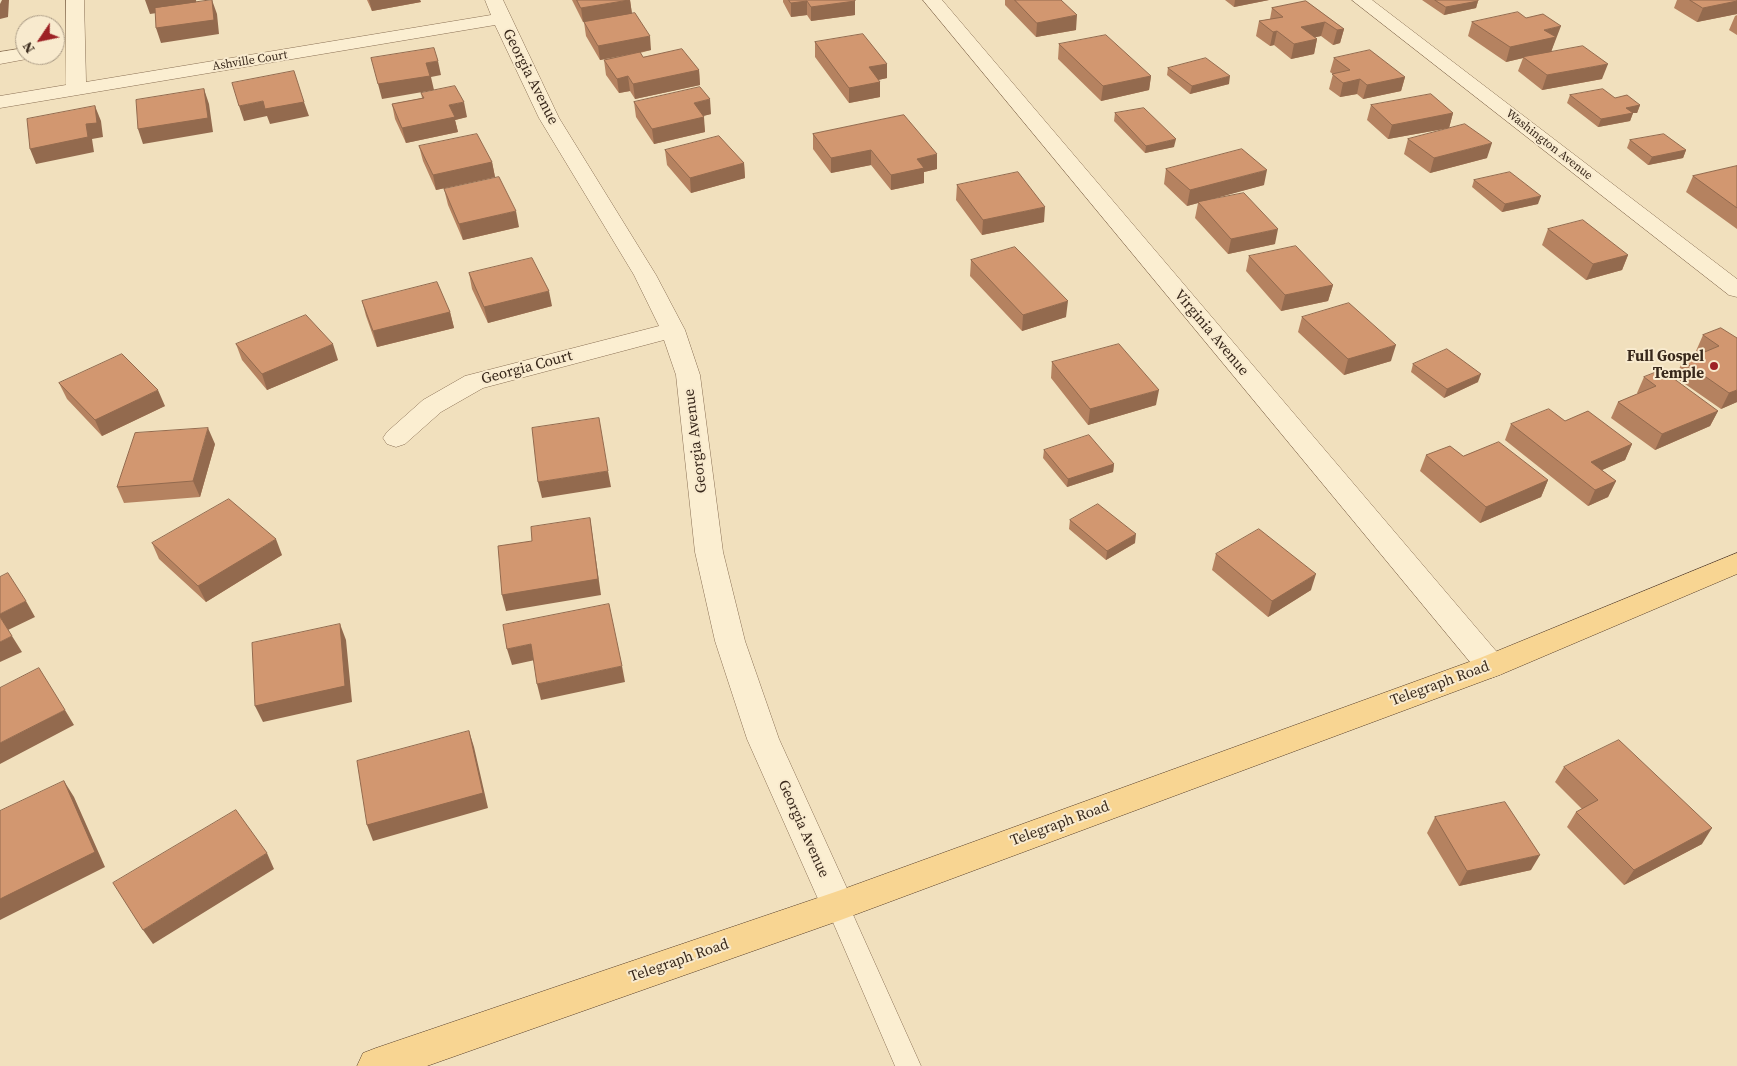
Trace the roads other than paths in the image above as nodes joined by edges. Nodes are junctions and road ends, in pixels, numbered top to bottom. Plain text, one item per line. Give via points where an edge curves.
1 (75, 0) edge
2 (932, 0) edge
3 (1361, 0) edge
4 (498, 10) edge
5 (74, 46) junction
6 (65, 47) edge
7 (15, 56) edge
8 (0, 58) edge
9 (76, 90) junction
10 (0, 102) edge
11 (1737, 290) edge
12 (673, 330) junction
13 (396, 438) dead end
14 (1737, 563) edge
15 (1491, 666) junction
16 (838, 906) junction
17 (376, 1066) edge
18 (908, 1066) edge

1 - 5 street
2 - 15 street, Virginia Avenue
3 - 11 street, Washington Avenue
4 - 9 street, Ashville Court
4 - 12 street, Georgia Avenue via 549,118 645,275
5 - 6 street
5 - 9 street
7 - 8 street
9 - 10 street, Ashville Court
12 - 13 street, Georgia Court via 474,382 432,406
12 - 16 street, Georgia Avenue via 688,375 709,552 730,641 763,739
14 - 15 main road, Telegraph Road
15 - 16 main road, Telegraph Road
16 - 17 main road, Telegraph Road
16 - 18 lane

